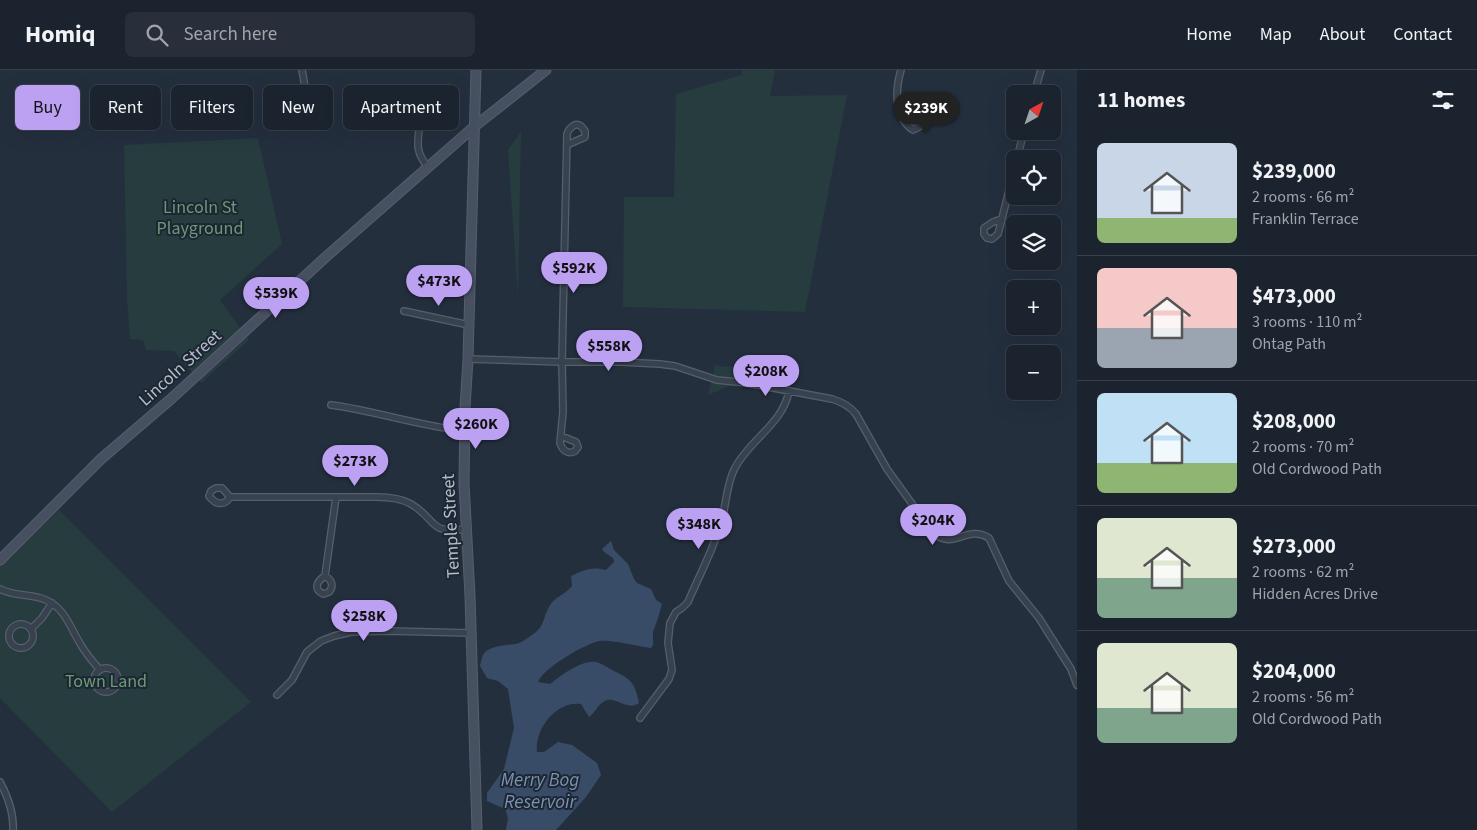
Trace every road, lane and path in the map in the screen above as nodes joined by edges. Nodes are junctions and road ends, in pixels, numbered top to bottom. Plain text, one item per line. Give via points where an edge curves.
1 (302, 70) edge
2 (476, 70) edge
3 (546, 70) edge
4 (901, 70) edge
5 (1041, 70) edge
6 (305, 85) edge
7 (1037, 85) edge
8 (902, 114) dead end
9 (475, 126) junction
10 (419, 130) edge
11 (567, 144) dead end
12 (428, 167) junction
13 (1006, 200) edge
14 (1001, 219) dead end
15 (404, 311) dead end
16 (469, 325) junction
17 (468, 359) junction
18 (562, 362) junction
19 (789, 391) junction
20 (332, 405) dead end
21 (464, 431) junction
22 (562, 436) dead end
23 (230, 497) dead end
24 (336, 497) junction
25 (466, 529) junction
26 (0, 560) edge
27 (325, 576) dead end
28 (0, 589) edge
29 (52, 603) junction
30 (31, 629) junction
31 (471, 633) junction
32 (100, 670) junction
33 (1077, 685) edge
34 (277, 695) dead end
35 (640, 718) dead end
36 (0, 782) edge
37 (13, 830) edge
38 (477, 830) edge

1 - 6 street
2 - 9 main road, Temple Street
3 - 9 main road, Lincoln Street
4 - 8 street via 896,95
5 - 7 street
9 - 12 main road, Lincoln Street
9 - 16 main road, Temple Street
10 - 12 street via 418,150
11 - 18 street
12 - 26 main road, Lincoln Street via 101,459
13 - 14 street
15 - 16 street
16 - 17 main road, Temple Street
17 - 18 street
17 - 21 main road, Temple Street
18 - 19 street via 660,364 717,380
18 - 22 street
19 - 33 street via 837,400 854,411 887,469 939,538 950,540 977,533 989,538 1009,581 1039,618 1071,669
19 - 35 street via 787,404 734,470 718,531 688,602 676,612 670,623 668,643 672,670 669,679
20 - 21 street
21 - 25 main road, Temple Street
23 - 24 street
24 - 25 street via 397,499 412,505 440,529
24 - 27 street
25 - 31 main road, Temple Street
28 - 29 street
29 - 30 street
29 - 32 street via 65,615 79,643
30 - 30 street via 20,625 14,628 10,634 13,644 20,648 27,646 33,637
31 - 34 street via 389,630 334,636 321,641 308,652 292,680
31 - 38 main road, Temple Street
32 - 32 street via 94,677 95,684 104,692 112,690 118,680 115,673 109,668
36 - 37 street via 11,810

